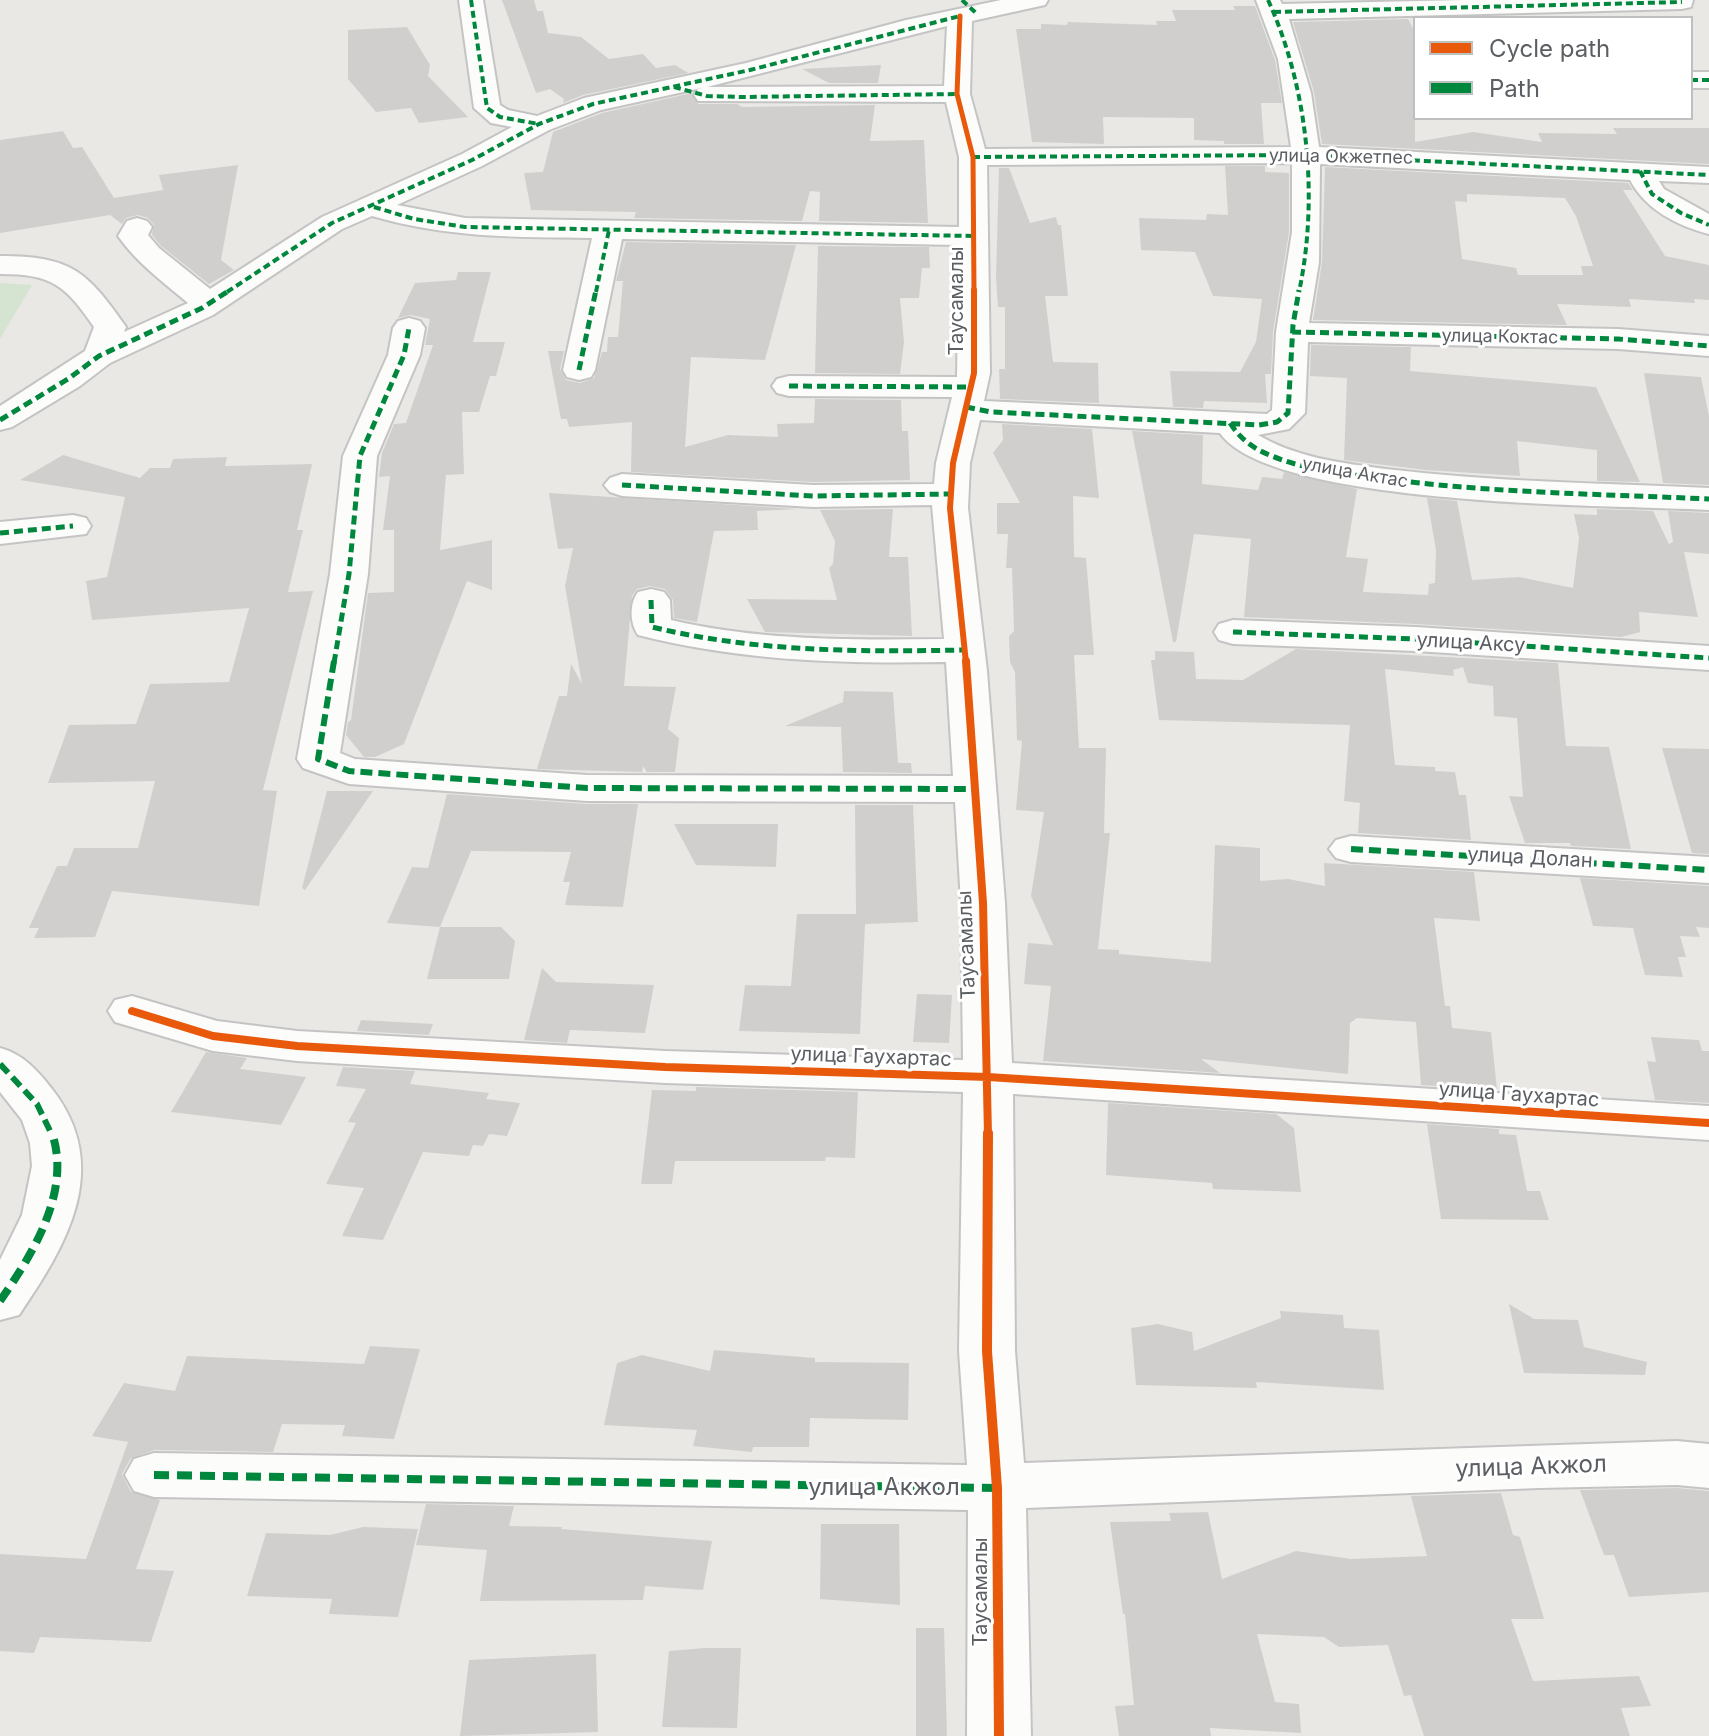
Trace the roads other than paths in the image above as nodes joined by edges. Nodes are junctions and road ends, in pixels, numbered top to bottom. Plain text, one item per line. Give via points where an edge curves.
1 (471, 0) edge
2 (1036, 0) edge
3 (1682, 2) dead end
4 (1271, 6) edge
5 (966, 10) edge
6 (674, 87) junction
7 (957, 94) junction
8 (539, 124) junction
9 (1305, 155) junction
10 (973, 157) junction
11 (1640, 171) junction
12 (1709, 175) edge
13 (374, 207) junction
14 (1709, 225) edge
15 (137, 227) dead end
16 (609, 230) junction
17 (973, 236) junction
18 (0, 265) edge
19 (209, 304) junction
20 (409, 328) dead end
21 (1292, 332) junction
22 (1709, 346) edge
23 (99, 356) junction
24 (579, 370) dead end
25 (789, 386) dead end
26 (969, 397) junction
27 (0, 420) edge
28 (1230, 423) junction
29 (622, 485) dead end
30 (951, 494) junction
31 (1709, 499) edge
32 (73, 526) dead end
33 (0, 533) edge
34 (651, 600) dead end
35 (1233, 632) dead end
36 (964, 650) junction
37 (1709, 658) edge
38 (973, 789) junction
39 (1351, 849) dead end
40 (1709, 870) edge
41 (132, 1011) dead end
42 (0, 1064) edge
43 (988, 1077) junction
44 (1709, 1123) edge
45 (0, 1301) edge
46 (1709, 1466) edge
47 (154, 1475) dead end
48 (997, 1488) junction
49 (999, 1736) edge

1 - 8 street via 487,108 500,117
2 - 5 street
3 - 4 street
4 - 9 street via 1299,105
5 - 6 street
5 - 7 street, Таусамалы
6 - 7 street via 707,96 741,97
6 - 8 street via 593,104
7 - 10 street, Таусамалы
8 - 13 street
9 - 10 street, улица Окжетпес
9 - 11 street, улица Окжетпес
9 - 21 street via 1308,213
10 - 17 street, Таусамалы
11 - 12 street, улица Окжетпес
11 - 14 street via 1652,194
13 - 16 street via 465,227
13 - 19 street via 332,223
15 - 19 street via 133,236 148,254
16 - 17 street
16 - 24 street
17 - 26 street, Таусамалы via 974,373
18 - 23 street via 36,264 76,280 110,327
19 - 23 street
20 - 38 street via 404,355 360,456 349,574 318,759 349,771 587,788
21 - 22 street, улица Коктас
21 - 28 street via 1288,413 1277,422
23 - 27 street
25 - 26 street
26 - 28 street via 991,412
26 - 30 street, Таусамалы
28 - 31 street, улица Актас via 1244,441 1281,460 1330,471 1504,491
29 - 30 street via 813,496
30 - 36 street, Таусамалы
32 - 33 street
34 - 36 street via 652,627 690,638 873,652
35 - 37 street, улица Аксу
36 - 38 street, Таусамалы
38 - 43 street, Таусамалы via 983,903
39 - 40 street, улица Долан
41 - 43 street, улица Гаухартас via 213,1036 297,1046 665,1067
42 - 45 street via 47,1121 58,1156 51,1207 20,1274
43 - 44 street, улица Гаухартас
43 - 48 street, Таусамалы via 987,1351
46 - 48 street, улица Акжол via 1539,1466
47 - 48 street, улица Акжол
48 - 49 street, Таусамалы

